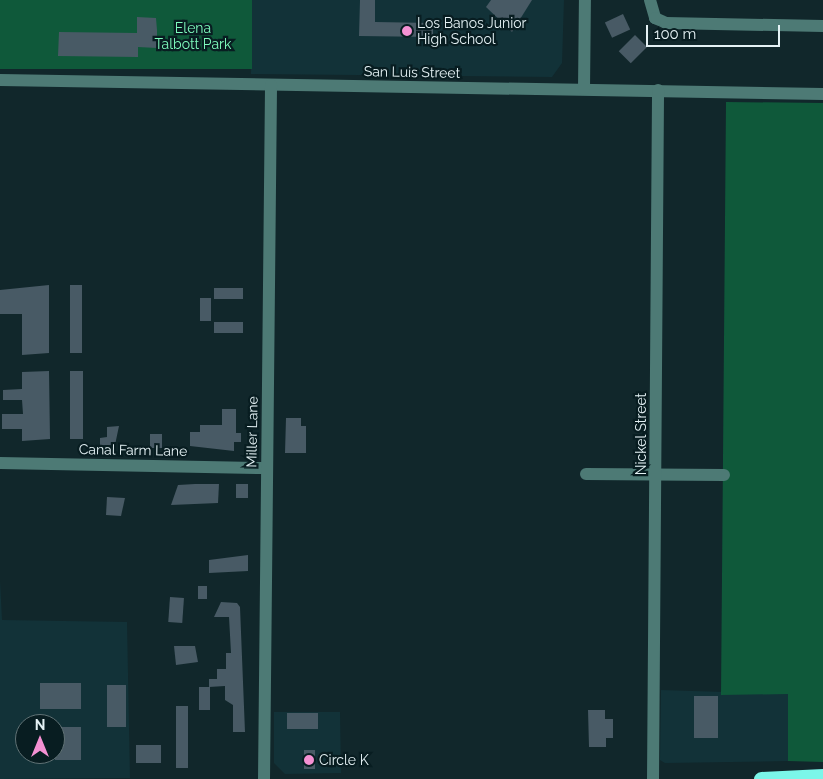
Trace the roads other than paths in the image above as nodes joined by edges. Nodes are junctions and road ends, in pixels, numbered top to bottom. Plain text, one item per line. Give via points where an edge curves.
1 (585, 0) edge
2 (650, 0) edge
3 (823, 26) edge
4 (0, 80) edge
5 (271, 84) junction
6 (584, 89) junction
7 (658, 90) junction
8 (823, 94) edge
9 (0, 463) edge
10 (266, 468) junction
11 (586, 474) dead end
12 (655, 474) junction
13 (724, 475) dead end
14 (823, 776) edge
15 (264, 779) edge
16 (653, 779) edge
17 (761, 779) edge

1 - 6 street
2 - 3 street via 655,18 666,23
4 - 5 street, San Luis Street
5 - 6 street, San Luis Street
5 - 10 street, Miller Lane
6 - 7 street, San Luis Street
7 - 8 street, San Luis Street
7 - 12 street, Nickel Street
9 - 10 street, Canal Farm Lane
10 - 15 street, Miller Lane
11 - 12 street
12 - 13 street
12 - 16 street, Nickel Street
14 - 17 highway

